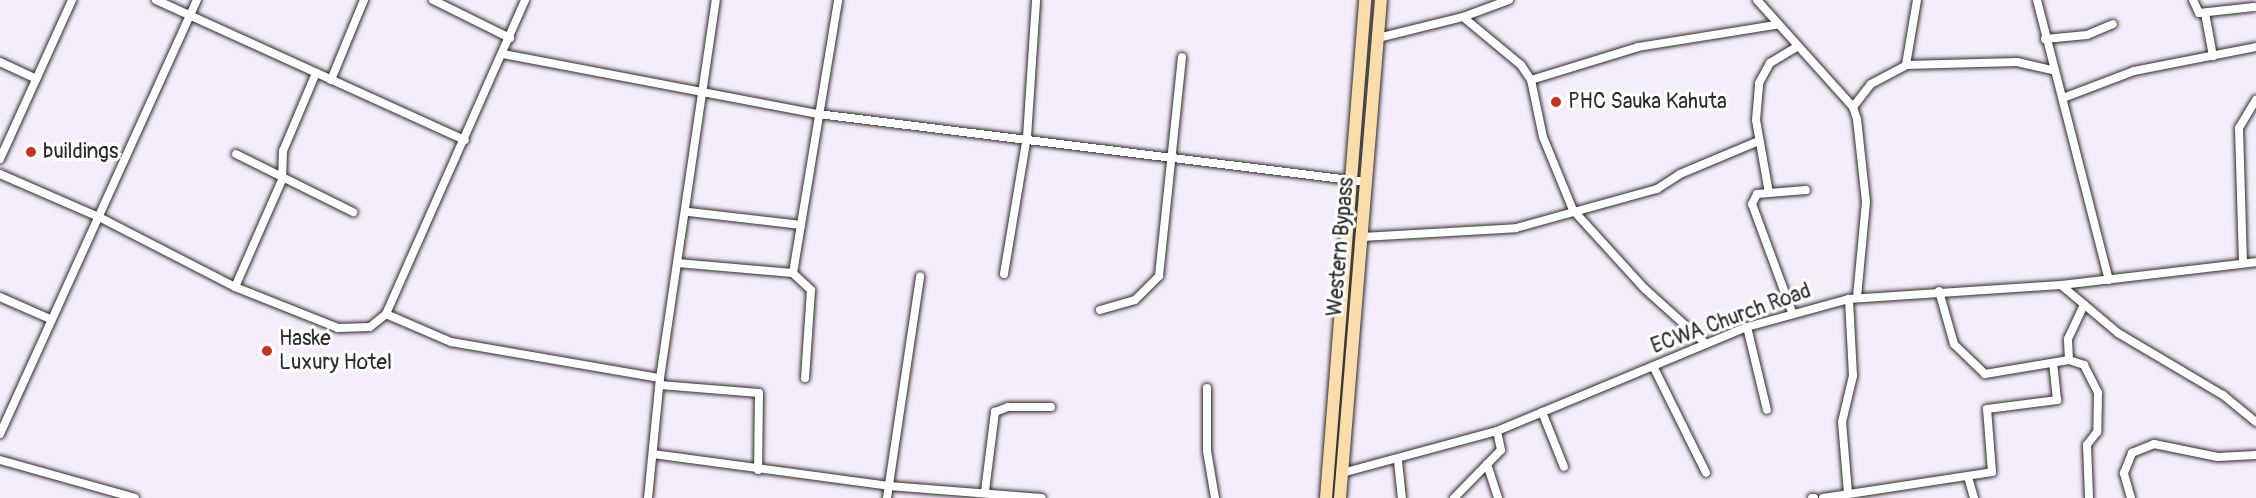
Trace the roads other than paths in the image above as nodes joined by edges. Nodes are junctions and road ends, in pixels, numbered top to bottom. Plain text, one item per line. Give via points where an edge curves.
1 (72, 0) edge
2 (156, 0) edge
3 (198, 0) edge
4 (364, 0) edge
5 (433, 0) edge
6 (525, 0) edge
7 (716, 0) edge
8 (838, 0) edge
9 (1036, 0) edge
10 (1365, 0) edge
11 (1381, 0) edge
12 (1509, 0) edge
13 (1757, 0) edge
14 (1917, 0) edge
15 (2037, 0) edge
16 (2193, 0) edge
17 (2254, 7) dead end
18 (2205, 13) junction
19 (191, 15) junction
20 (1463, 17) junction
21 (2113, 24) dead end
22 (1775, 25) junction
23 (510, 38) junction
24 (1378, 38) junction
25 (2045, 39) junction
26 (1797, 47) junction
27 (2256, 47) edge
28 (502, 54) junction
29 (2213, 56) junction
30 (1182, 57) dead end
31 (0, 62) edge
32 (1906, 65) junction
33 (2051, 70) junction
34 (316, 73) junction
35 (36, 79) junction
36 (330, 80) junction
37 (1532, 80) junction
38 (705, 89) junction
39 (2063, 98) junction
40 (2256, 100) edge
41 (1853, 106) junction
42 (818, 114) junction
43 (1027, 137) junction
44 (465, 140) junction
45 (1759, 141) junction
46 (236, 154) dead end
47 (1175, 158) junction
48 (0, 159) edge
49 (0, 174) edge
50 (282, 180) junction
51 (1351, 181) junction
52 (1366, 182) junction
53 (1806, 190) dead end
54 (1768, 193) junction
55 (1573, 210) junction
56 (353, 212) dead end
57 (688, 212) junction
58 (99, 217) junction
59 (801, 225) junction
60 (1362, 237) junction
61 (2256, 262) edge
62 (677, 263) junction
63 (2243, 263) junction
64 (793, 273) junction
65 (1004, 274) dead end
66 (920, 276) dead end
67 (2109, 280) junction
68 (2061, 285) junction
69 (235, 287) junction
70 (1939, 291) junction
71 (0, 297) edge
72 (1853, 298) junction
73 (2084, 304) junction
74 (1100, 310) dead end
75 (1792, 312) junction
76 (386, 314) junction
77 (50, 320) junction
78 (1747, 327) junction
79 (1706, 344) junction
80 (2069, 360) junction
81 (2053, 364) junction
82 (1653, 366) junction
83 (806, 378) dead end
84 (660, 381) junction
85 (1207, 388) dead end
86 (1052, 407) dead end
87 (1767, 410) dead end
88 (1542, 412) junction
89 (3, 419) edge
90 (2256, 422) edge
91 (1497, 431) junction
92 (0, 434) edge
93 (653, 454) junction
94 (2256, 454) edge
95 (0, 460) edge
96 (1398, 461) junction
97 (1487, 464) junction
98 (1564, 467) dead end
99 (758, 470) junction
100 (1342, 473) junction
101 (1706, 473) dead end
102 (1968, 477) junction
103 (889, 486) junction
104 (985, 491) junction
105 (1848, 493) junction
106 (119, 496) edge
107 (135, 498) edge
108 (648, 498) edge
109 (887, 498) edge
110 (1042, 498) edge
111 (1215, 498) edge
112 (1326, 498) edge
113 (1340, 498) edge
114 (1402, 498) edge
115 (1454, 498) edge
116 (1498, 498) edge
117 (1824, 498) edge
118 (1974, 498) edge
119 (2089, 498) edge
120 (2131, 498) edge

1 - 35 street
2 - 19 street
3 - 19 street
4 - 36 street
5 - 23 street
6 - 23 street
7 - 38 street
8 - 42 street
9 - 43 street
10 - 51 main road, Western Bypass
11 - 24 main road, Western Bypass
12 - 20 street
13 - 22 street
14 - 32 street
15 - 25 street
16 - 18 street via 2196,13
17 - 18 street
18 - 29 street
19 - 34 street
19 - 58 street
20 - 24 street
20 - 37 street
21 - 25 street via 2088,34
22 - 26 street
22 - 37 street via 1638,47
23 - 28 street
24 - 52 main road, Western Bypass
25 - 33 street
26 - 41 street
26 - 45 street via 1763,72 1756,110
27 - 29 street
28 - 38 street
28 - 44 street
29 - 39 street via 2134,71
30 - 47 street
31 - 35 street
32 - 33 street via 2017,62
32 - 41 street via 1870,84
33 - 39 street
34 - 36 street
34 - 50 street via 283,151
35 - 48 street
36 - 44 street
37 - 55 street via 1543,137
38 - 42 street
38 - 57 street
39 - 67 street
40 - 63 street via 2239,128
41 - 72 street via 1866,202
42 - 43 street
42 - 59 street
43 - 47 street
43 - 65 street
44 - 76 street
45 - 54 street
45 - 55 street via 1680,174 1657,189
46 - 50 street
47 - 51 street
47 - 74 street via 1159,276 1135,300
49 - 58 street
50 - 56 street
50 - 69 street
51 - 52 street
51 - 112 main road, Western Bypass
52 - 60 main road, Western Bypass
53 - 54 street
54 - 75 street via 1757,195 1752,204
55 - 60 street via 1516,228
55 - 79 street via 1645,289
57 - 59 street
57 - 62 street
58 - 69 street
58 - 77 street
59 - 64 street
60 - 100 main road, Western Bypass
61 - 63 street, ECWA Church Road
62 - 64 street
62 - 84 street
63 - 67 street, ECWA Church Road
64 - 83 street via 811,290
66 - 103 street
67 - 68 street, ECWA Church Road
68 - 70 street, ECWA Church Road
68 - 73 street
69 - 76 street via 349,331 370,327
70 - 72 street, ECWA Church Road
70 - 81 street via 1954,344 1985,374
71 - 77 street
72 - 75 street, ECWA Church Road
72 - 105 street via 1853,376 1842,422
73 - 80 street via 2068,339
73 - 90 street via 2118,333 2223,395
75 - 78 street, ECWA Church Road
76 - 84 street via 451,342
77 - 89 street
78 - 79 street, ECWA Church Road
78 - 87 street
79 - 82 street, ECWA Church Road
80 - 81 street
80 - 119 street via 2084,365 2098,393 2097,432 2087,445
81 - 102 street via 2057,400 1988,407 1994,470
82 - 88 street, ECWA Church Road
82 - 101 street
84 - 93 street
84 - 99 street via 759,393
85 - 111 street via 1207,451
86 - 104 street via 1008,407 995,412
88 - 91 street, ECWA Church Road
88 - 98 street
89 - 92 street
91 - 96 street, ECWA Church Road
91 - 97 street via 1502,447
93 - 99 street
93 - 108 street
94 - 120 street via 2218,457 2154,444 2132,453 2124,473
95 - 106 street
96 - 100 street, ECWA Church Road
96 - 114 street
97 - 115 street
97 - 116 street
99 - 103 street
100 - 113 main road, Western Bypass
102 - 105 street
102 - 118 street
103 - 104 street
103 - 109 street
104 - 110 street
105 - 117 street
106 - 107 street

